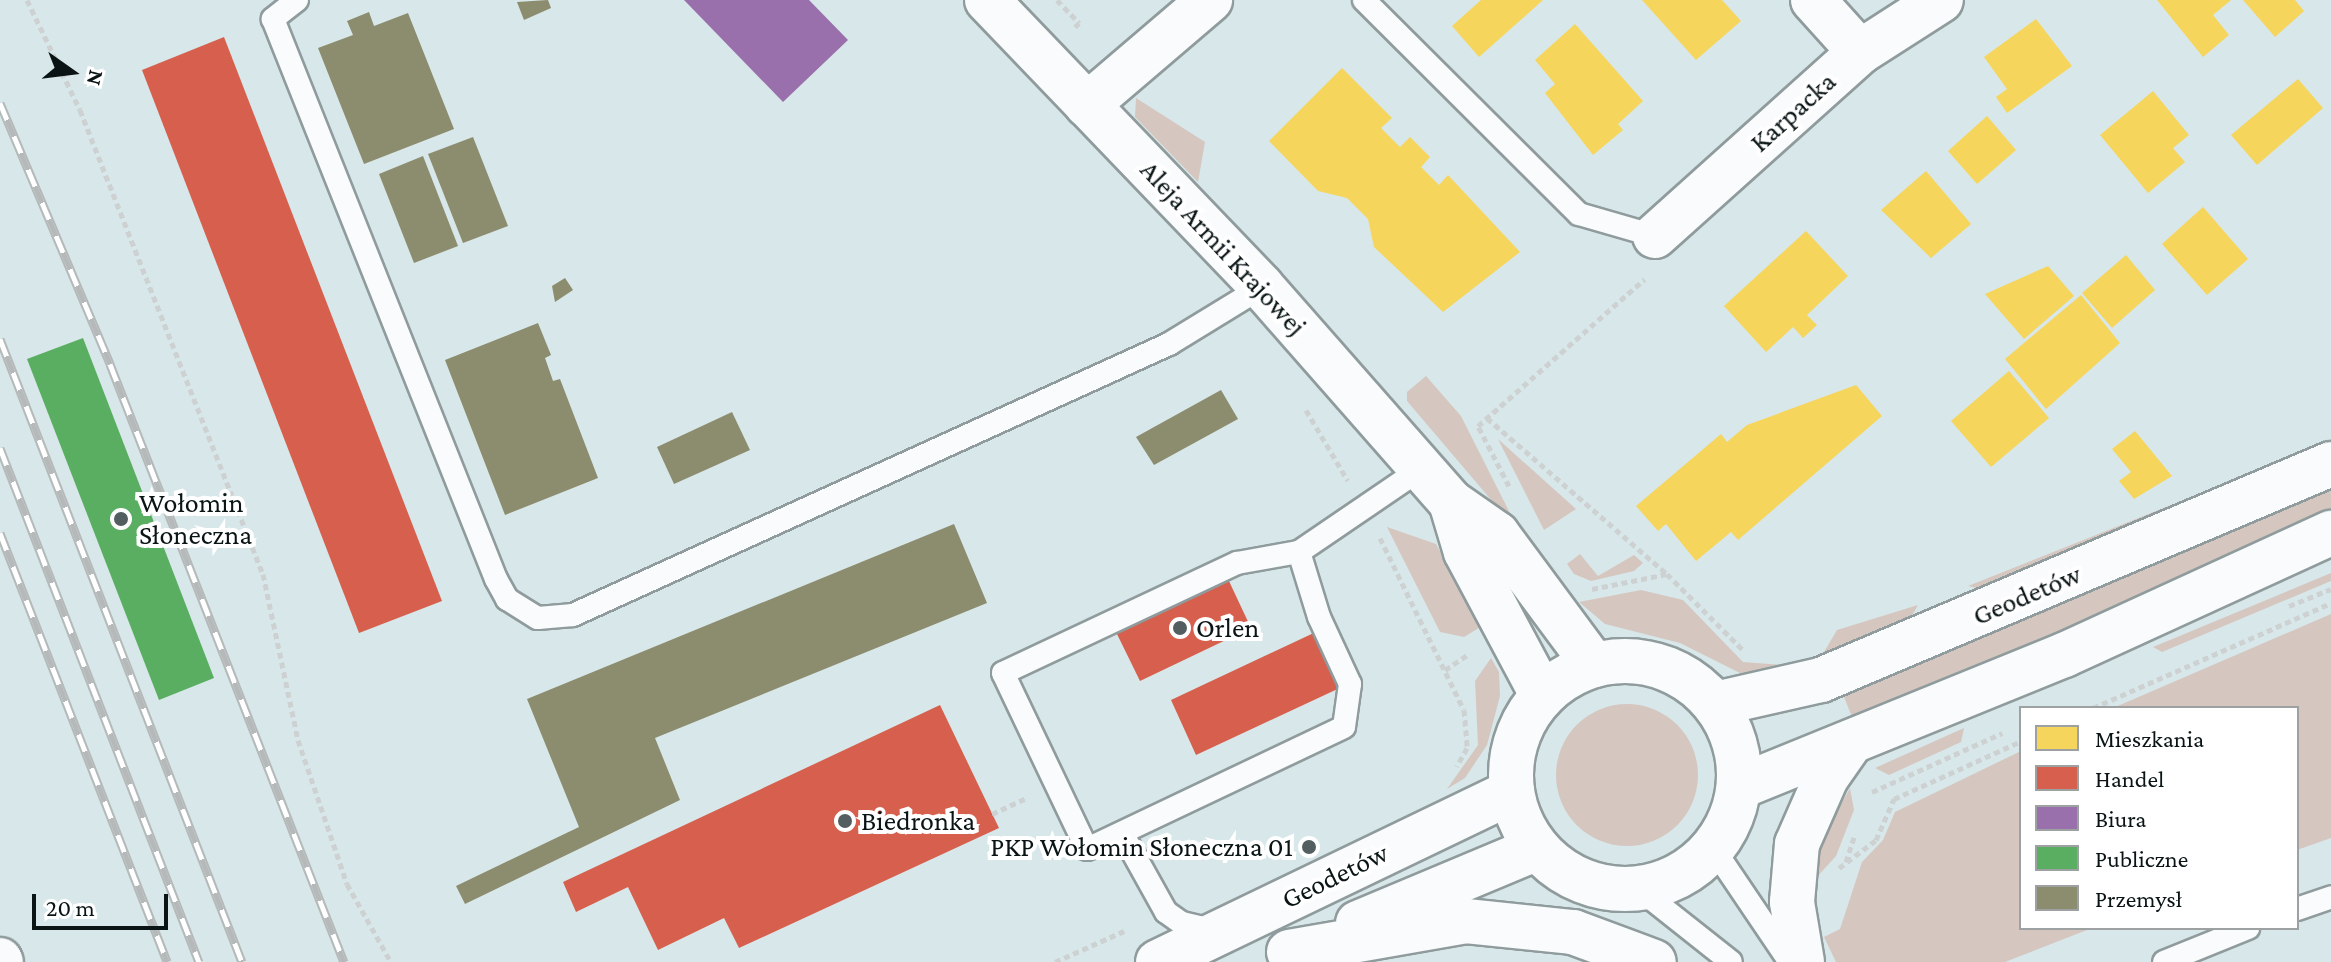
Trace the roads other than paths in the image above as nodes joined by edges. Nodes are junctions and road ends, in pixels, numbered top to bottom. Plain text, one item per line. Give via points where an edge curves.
1 (297, 0) edge
2 (987, 0) edge
3 (1210, 0) edge
4 (1364, 0) edge
5 (1813, 0) edge
6 (1941, 0) edge
7 (1860, 52) junction
8 (1087, 105) junction
9 (1655, 236) joint
10 (1262, 287) junction
11 (2331, 464) edge
12 (1422, 468) junction
13 (1451, 502) junction
14 (2331, 533) edge
15 (1299, 552) junction
16 (1594, 665) junction
17 (1543, 696) junction
18 (1715, 704) junction
19 (1849, 745) junction
20 (1739, 787) junction
21 (1512, 792) junction
22 (1122, 833) junction
23 (1537, 848) junction
24 (1713, 848) junction
25 (1639, 889) junction
26 (2331, 897) edge
27 (2299, 908) edge
28 (2243, 930) edge
29 (1221, 932) junction
30 (1275, 957) edge
31 (1158, 962) edge
32 (1654, 962) edge
33 (1731, 962) edge
34 (1790, 962) edge
35 (1802, 962) edge
36 (2164, 962) edge

1 - 10 lane via 273,19 496,579 507,599 538,618 573,615 1169,344
2 - 8 main road, Aleja Armii Krajowej
3 - 8 main road
4 - 9 lane via 1579,214
5 - 7 main road
6 - 7 main road, Karpacka
7 - 9 main road, Karpacka
8 - 10 main road, Aleja Armii Krajowej
10 - 12 main road, Aleja Armii Krajowej
11 - 18 main road, Geodetów via 1821,680
12 - 13 main road, Aleja Armii Krajowej
12 - 15 lane
13 - 16 main road, Aleja Armii Krajowej via 1497,534
13 - 17 main road, Aleja Armii Krajowej via 1466,552
14 - 19 main road via 2064,655
15 - 22 lane via 1319,617 1350,684 1344,727
15 - 22 lane via 1237,563 1003,673 1087,849
16 - 17 main road
16 - 18 main road via 1632,661 1670,670
17 - 21 main road via 1520,730
18 - 20 main road via 1735,743
19 - 20 main road
19 - 35 main road via 1826,778 1801,834 1792,902
20 - 24 main road via 1726,830
21 - 23 main road
21 - 29 main road, Geodetów
22 - 29 lane via 1166,912 1182,923
23 - 25 main road via 1583,882
23 - 30 main road, Geodetów
24 - 25 main road via 1680,876
24 - 34 lane
25 - 33 lane
26 - 27 lane
28 - 36 lane
29 - 31 main road, Geodetów
30 - 32 main road via 1466,921 1573,932

